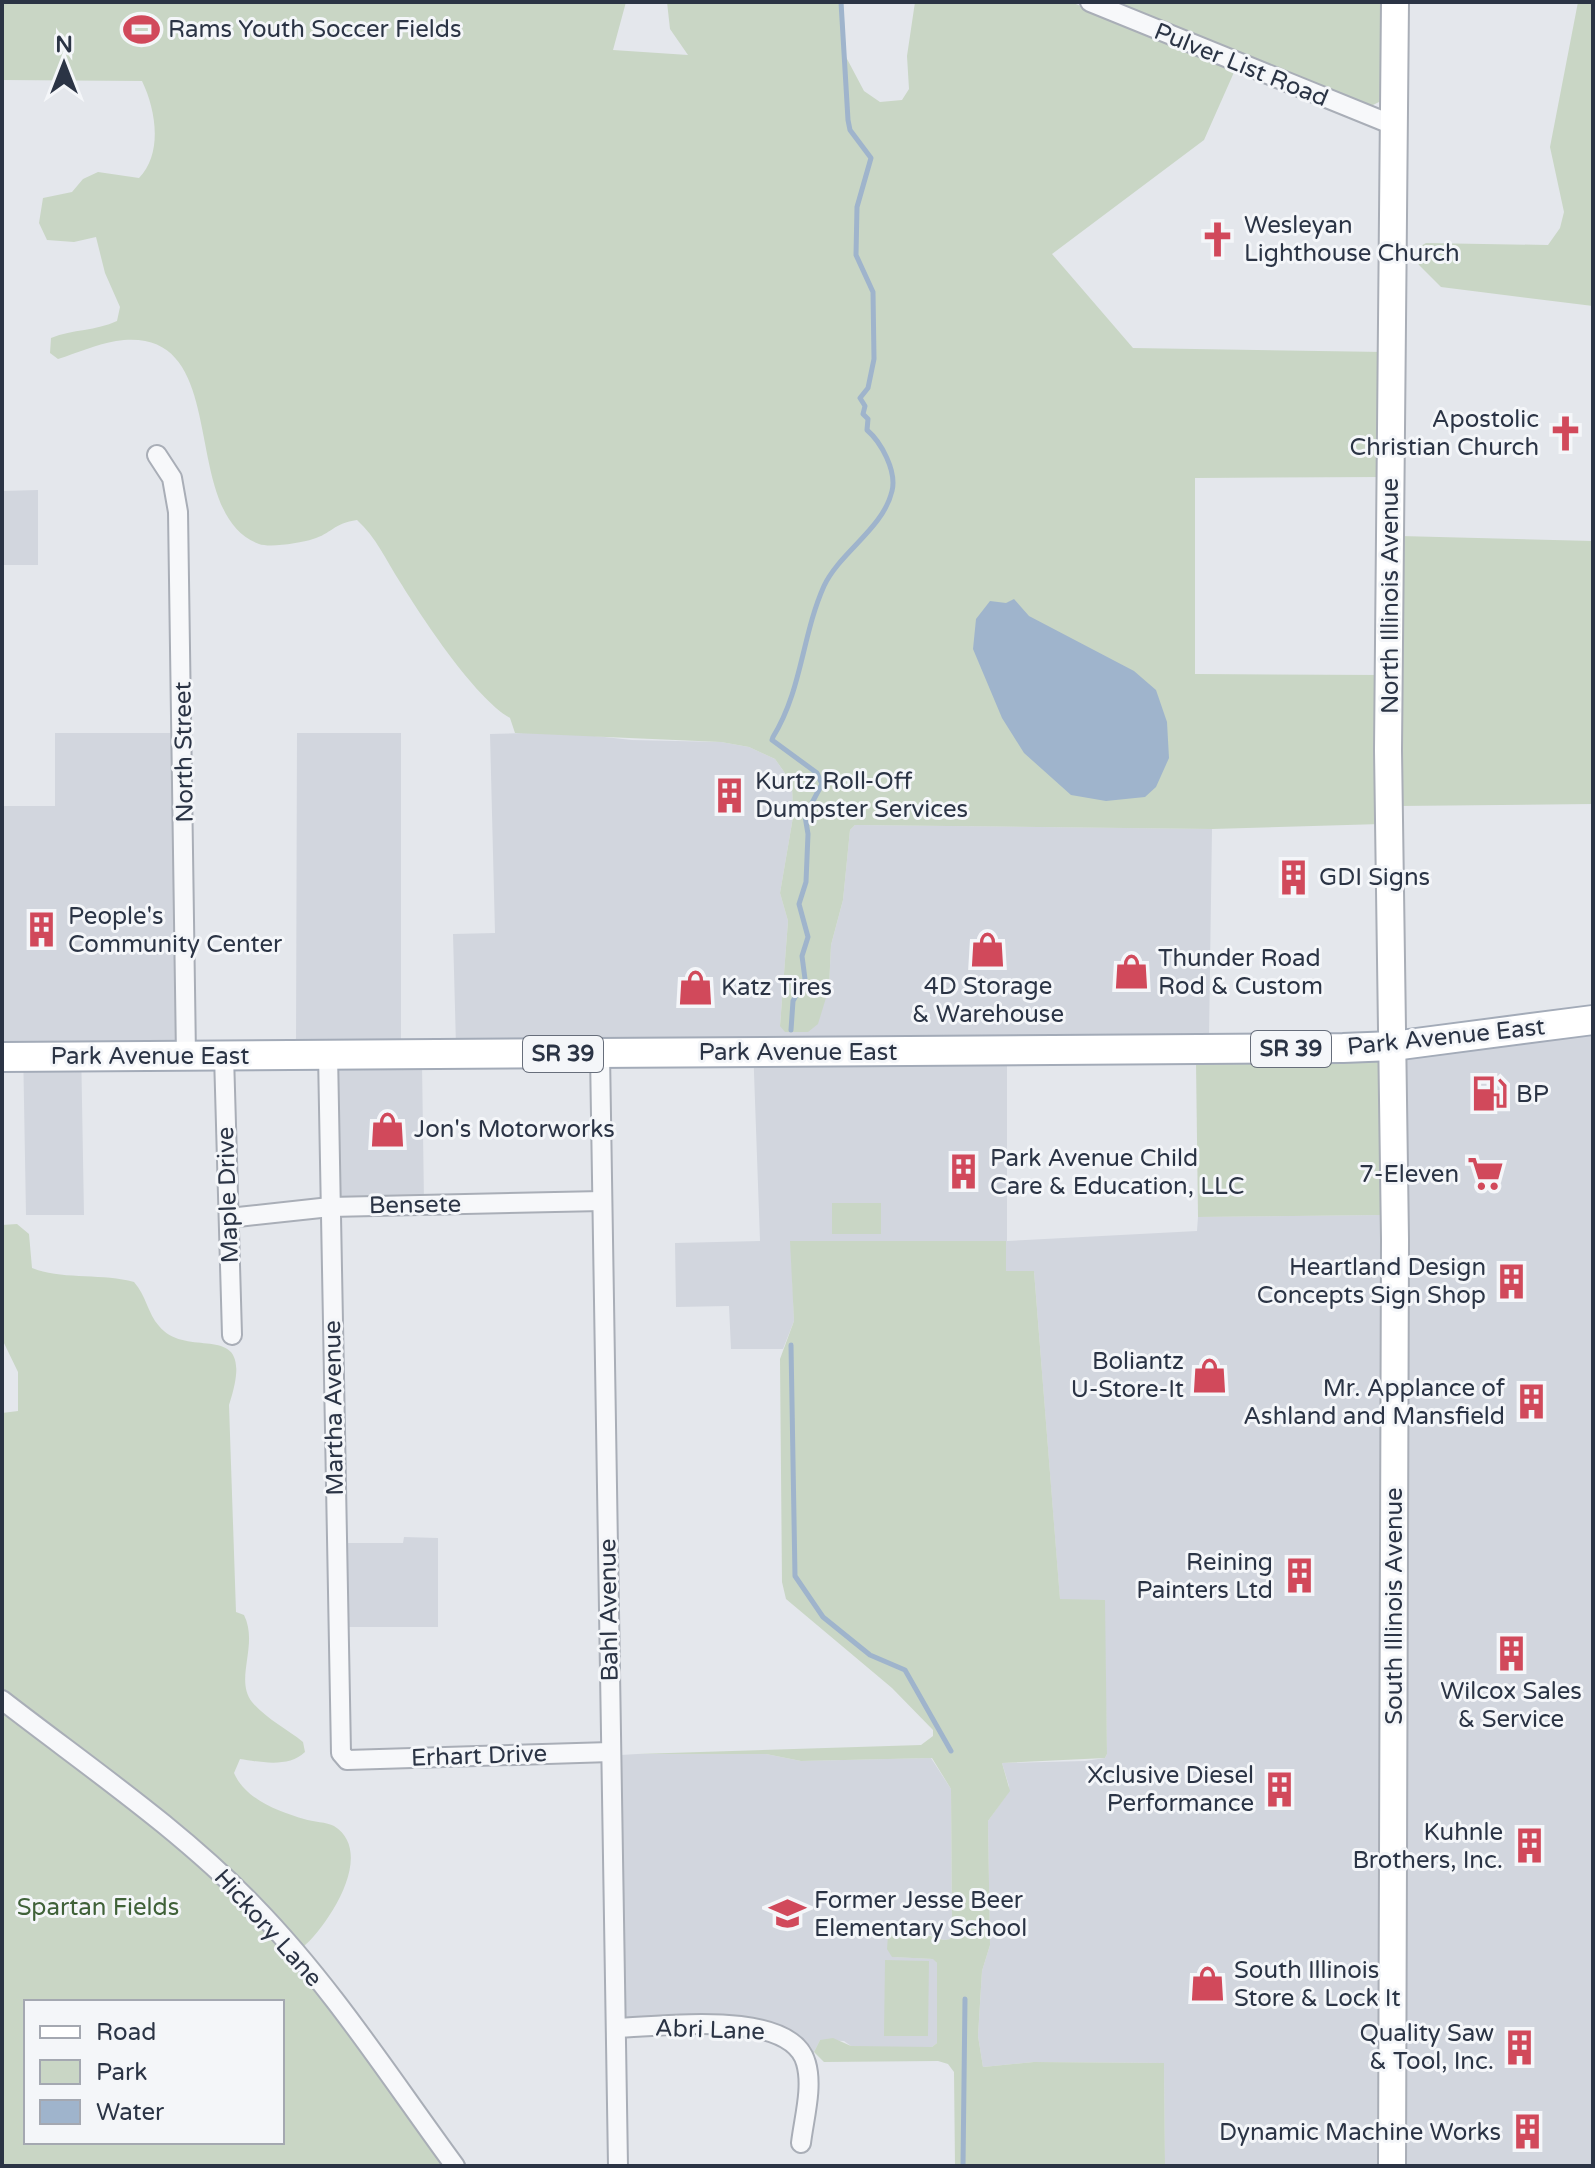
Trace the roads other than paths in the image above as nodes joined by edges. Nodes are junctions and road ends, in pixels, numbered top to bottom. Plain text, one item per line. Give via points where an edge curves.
1 (1090, 2) edge
2 (1395, 2) edge
3 (1393, 125) junction
4 (157, 455) dead end
5 (1593, 1020) edge
6 (1393, 1046) junction
7 (328, 1054) junction
8 (600, 1054) junction
9 (224, 1055) junction
10 (186, 1056) junction
11 (2, 1057) edge
12 (602, 1201) junction
13 (330, 1207) junction
14 (229, 1218) junction
15 (232, 1335) dead end
16 (2, 1700) edge
17 (611, 1752) junction
18 (347, 1760) joint
19 (616, 2028) junction
20 (801, 2143) dead end
21 (455, 2166) edge
22 (618, 2166) edge
23 (1392, 2166) edge

1 - 3 street, Pulver List Road
2 - 3 main road, North Illinois Avenue
3 - 6 main road, North Illinois Avenue via 1388,750
4 - 10 street, North Street via 172,478 178,512
5 - 6 main road, Park Avenue East / SR 39
6 - 8 main road, Park Avenue East / SR 39
6 - 23 main road, South Illinois Avenue
7 - 8 main road, Park Avenue East / SR 39
7 - 9 main road, Park Avenue East / SR 39
7 - 13 street, Martha Avenue
8 - 12 street, Bahl Avenue
9 - 10 main road, Park Avenue East / SR 39
9 - 14 street, Maple Drive
10 - 11 main road, Park Avenue East / SR 39
12 - 13 street, Bensete
12 - 17 street, Bahl Avenue
13 - 14 street, Bensete
13 - 18 street, Martha Avenue via 341,1753
14 - 15 street, Maple Drive
16 - 21 street, Hickory Lane via 209,1862 252,1904 301,1960
17 - 18 street, Erhart Drive
17 - 19 street, Bahl Avenue
19 - 20 street, Abri Lane via 749,2026 783,2035 806,2063
19 - 22 street, Bahl Avenue

